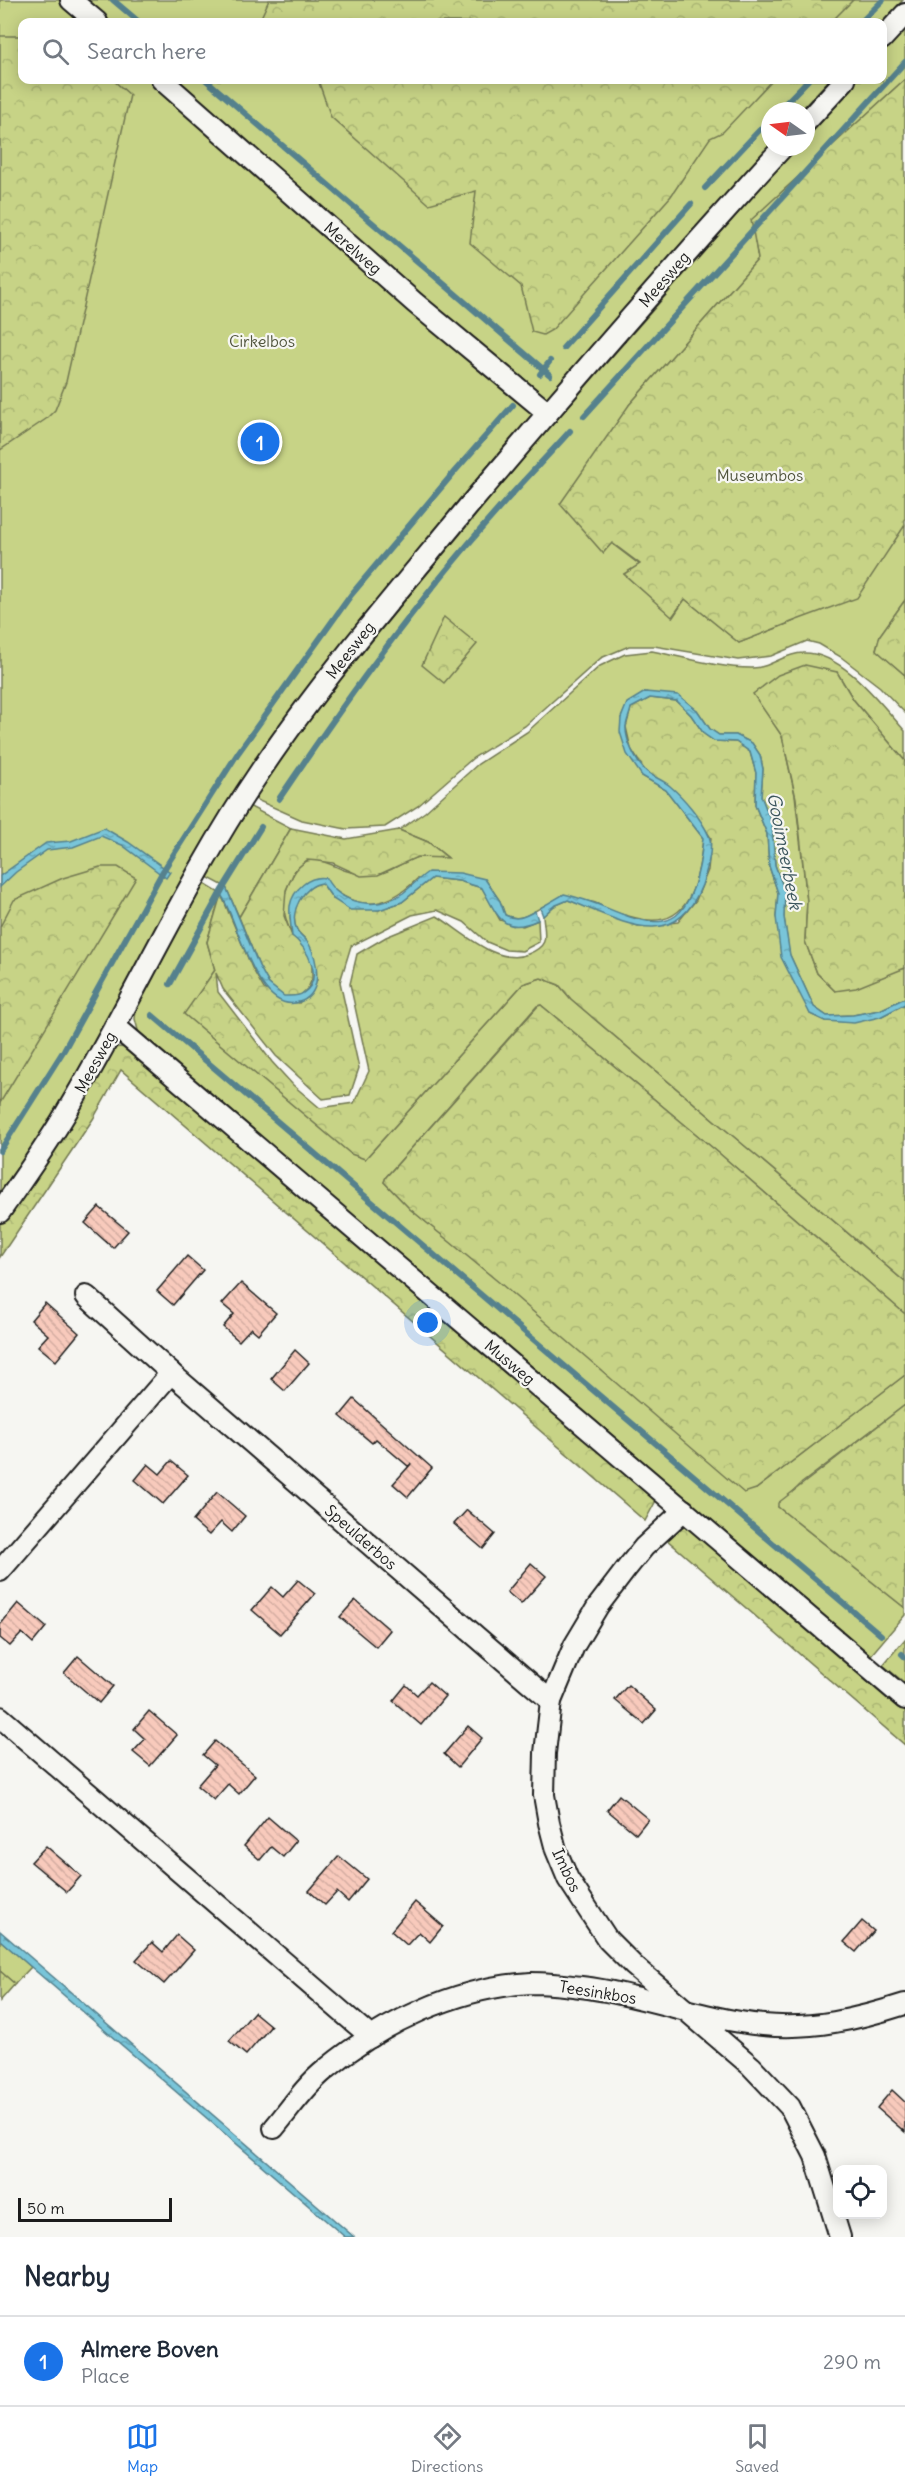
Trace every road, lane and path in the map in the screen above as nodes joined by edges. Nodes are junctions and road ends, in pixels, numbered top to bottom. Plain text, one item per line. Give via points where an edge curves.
1 (72, 0) edge
2 (905, 14) edge
3 (92, 18) edge
4 (887, 34) edge
5 (167, 84) edge
6 (841, 84) edge
7 (815, 112) edge
8 (775, 156) edge
9 (548, 413) junction
10 (115, 1026) junction
11 (0, 1212) edge
12 (86, 1296) dead end
13 (171, 1372) junction
14 (684, 1510) junction
15 (0, 1571) edge
16 (905, 1699) edge
17 (551, 1701) junction
18 (0, 1717) edge
19 (905, 2004) edge
20 (685, 2010) junction
21 (371, 2037) junction
22 (274, 2128) dead end
23 (840, 2237) edge

1 - 3 street
2 - 4 street
5 - 9 street, Merelweg via 415,303
6 - 7 street
8 - 9 street, Meesweg
9 - 10 street, Meesweg via 358,639 261,769 196,875
10 - 11 street, Meesweg via 69,1107
10 - 14 street, Musweg
12 - 13 street, Speulderbos
13 - 15 street
13 - 17 street, Speulderbos
14 - 16 street, Musweg
14 - 17 street, Imbos via 644,1547 598,1606 574,1646
17 - 20 street, Imbos via 544,1795 556,1850 568,1879 608,1940
18 - 21 street
19 - 20 street via 852,2020 801,2026 763,2025
20 - 21 street, Teesinkbos via 582,1987 532,1983 493,1988 434,2005
20 - 23 street, Teesinkbos via 751,2066 790,2107 816,2157
21 - 22 street, Teesinkbos via 324,2071

